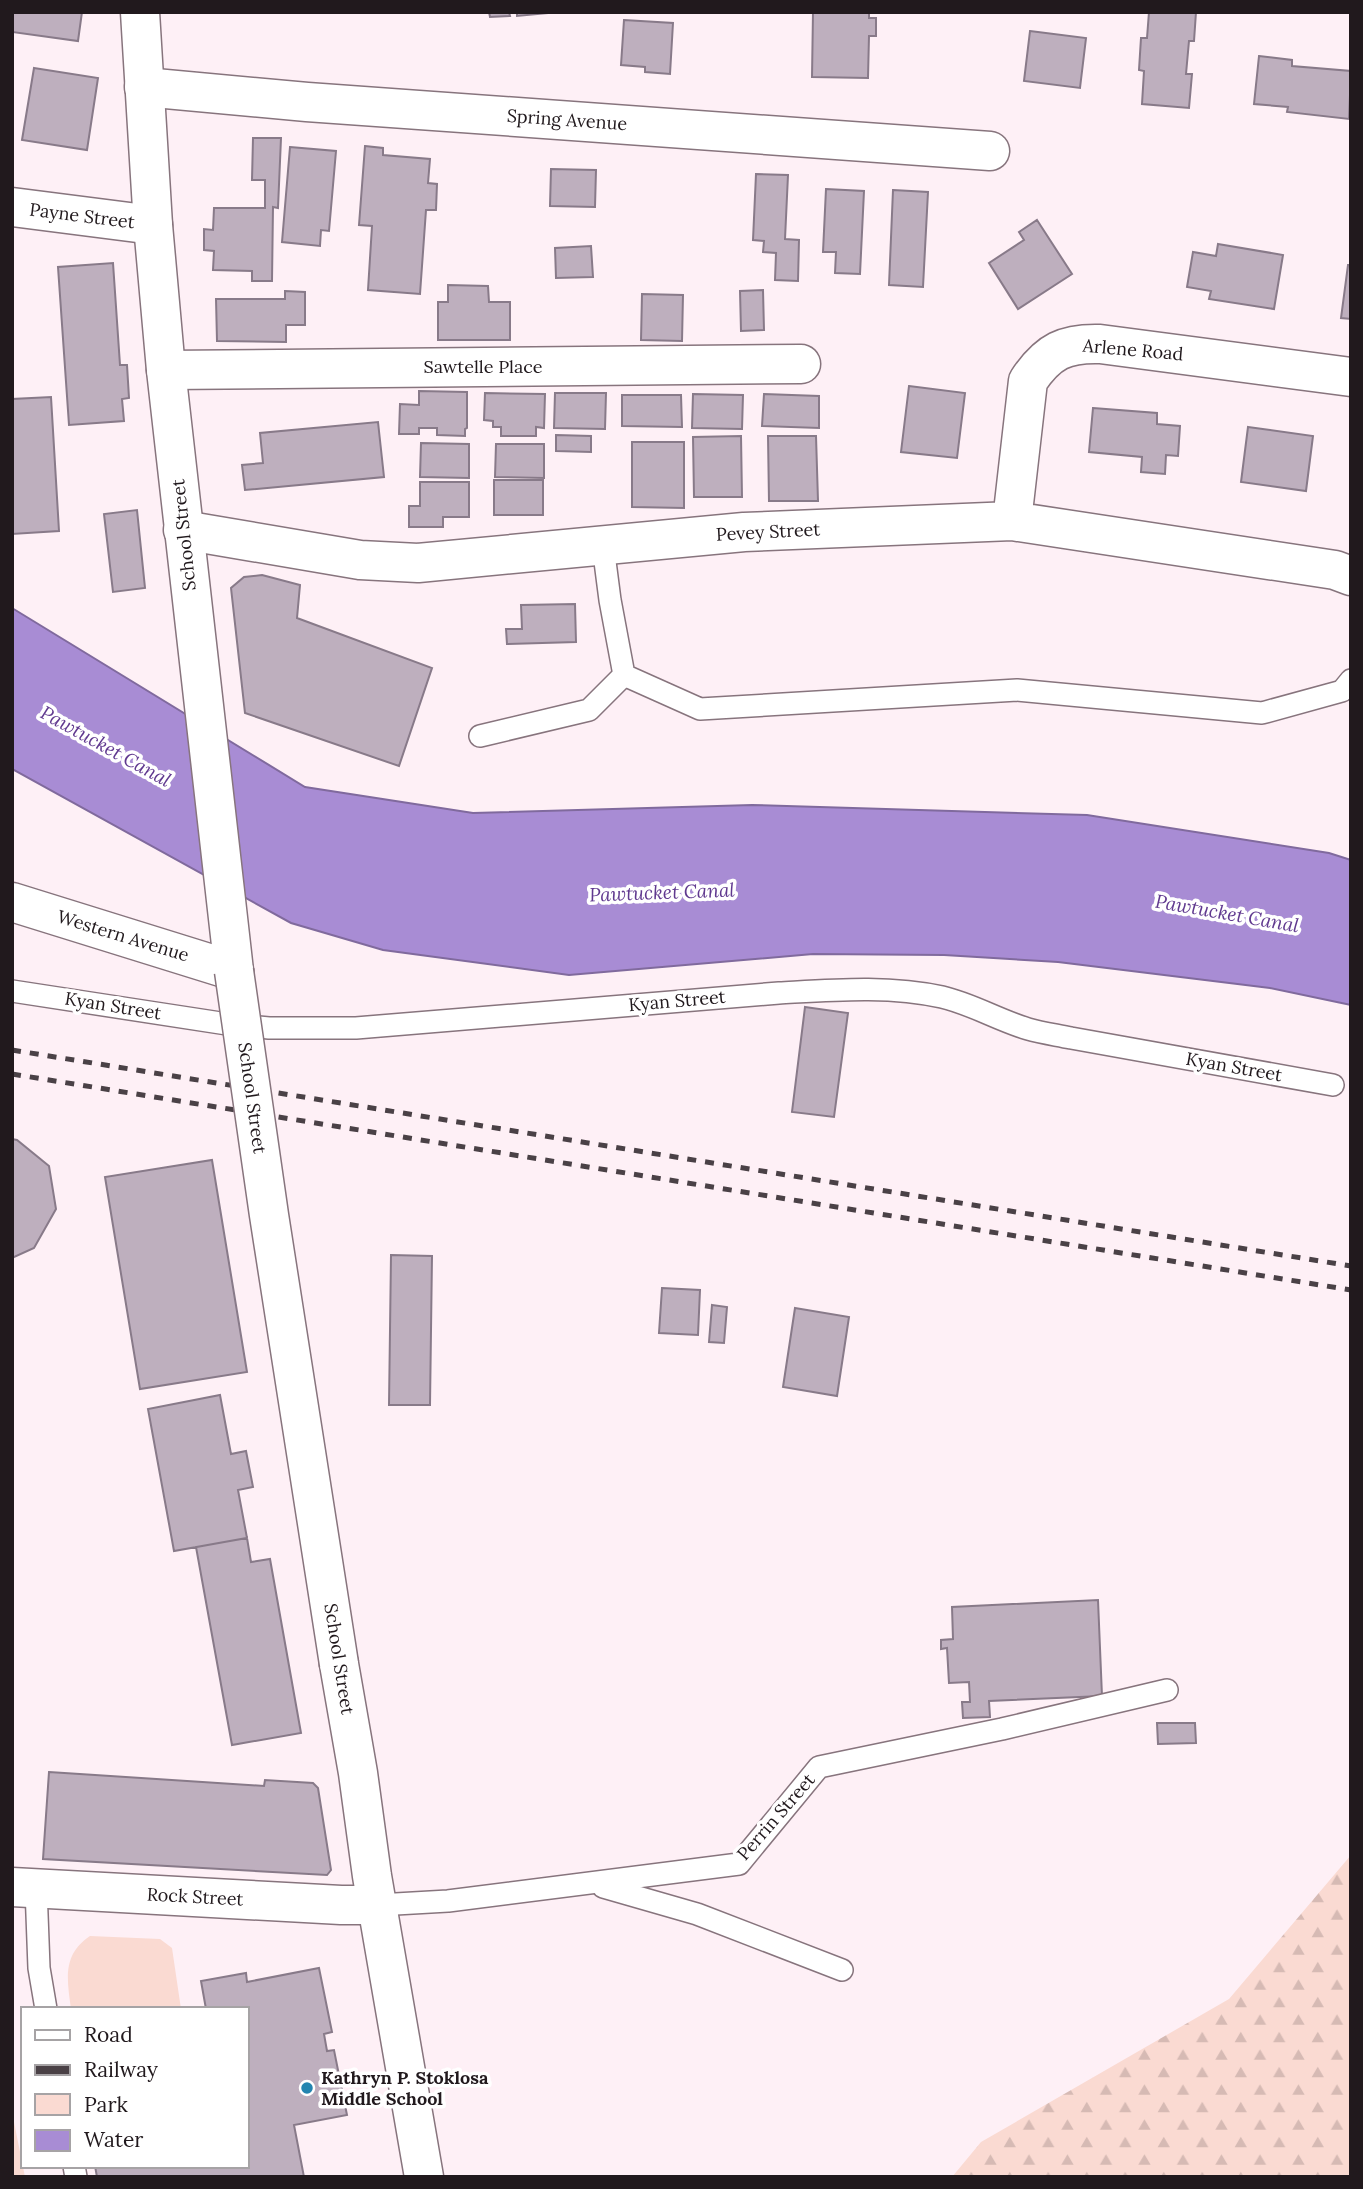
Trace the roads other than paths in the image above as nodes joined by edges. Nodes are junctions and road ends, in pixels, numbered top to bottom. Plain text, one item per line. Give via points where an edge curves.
1 (139, 12) edge
2 (144, 87) junction
3 (990, 151) dead end
4 (12, 206) edge
5 (153, 225) junction
6 (801, 364) dead end
7 (166, 370) junction
8 (1351, 377) edge
9 (1012, 521) junction
10 (183, 530) junction
11 (603, 546) junction
12 (1351, 576) edge
13 (624, 676) junction
14 (1351, 680) edge
15 (480, 736) dead end
16 (12, 902) edge
17 (234, 971) junction
18 (12, 991) edge
19 (1334, 1085) dead end
20 (1167, 1690) dead end
21 (594, 1884) junction
22 (24, 1887) edge
23 (378, 1905) junction
24 (842, 1970) dead end
25 (46, 2007) edge
26 (424, 2177) edge

1 - 2 street, School Street
2 - 3 street, Spring Avenue
2 - 5 street, School Street
4 - 5 street, Payne Street
5 - 7 street, School Street
6 - 7 street, Sawtelle Place
7 - 10 street, School Street
8 - 9 street, Arlene Road via 1100,344 1079,343 1058,350 1040,362 1028,381
9 - 11 street, Pevey Street via 744,532
9 - 12 street, Pevey Street
10 - 11 street, Pevey Street via 359,561 418,563
10 - 17 street, School Street
11 - 13 lane
13 - 14 lane via 700,709 1017,690 1262,713 1342,691
13 - 15 lane via 589,710
16 - 17 street, Western Avenue
17 - 23 street, School Street, bridge
18 - 19 lane, Kyan Street via 227,1024 310,1028 779,993 906,992 972,1005 1039,1032
20 - 21 lane, Perrin Street via 819,1767 739,1864
21 - 23 lane, Perrin Street via 416,1905
21 - 24 lane via 696,1914
22 - 23 street, Rock Street
22 - 25 lane
23 - 26 street, School Street

